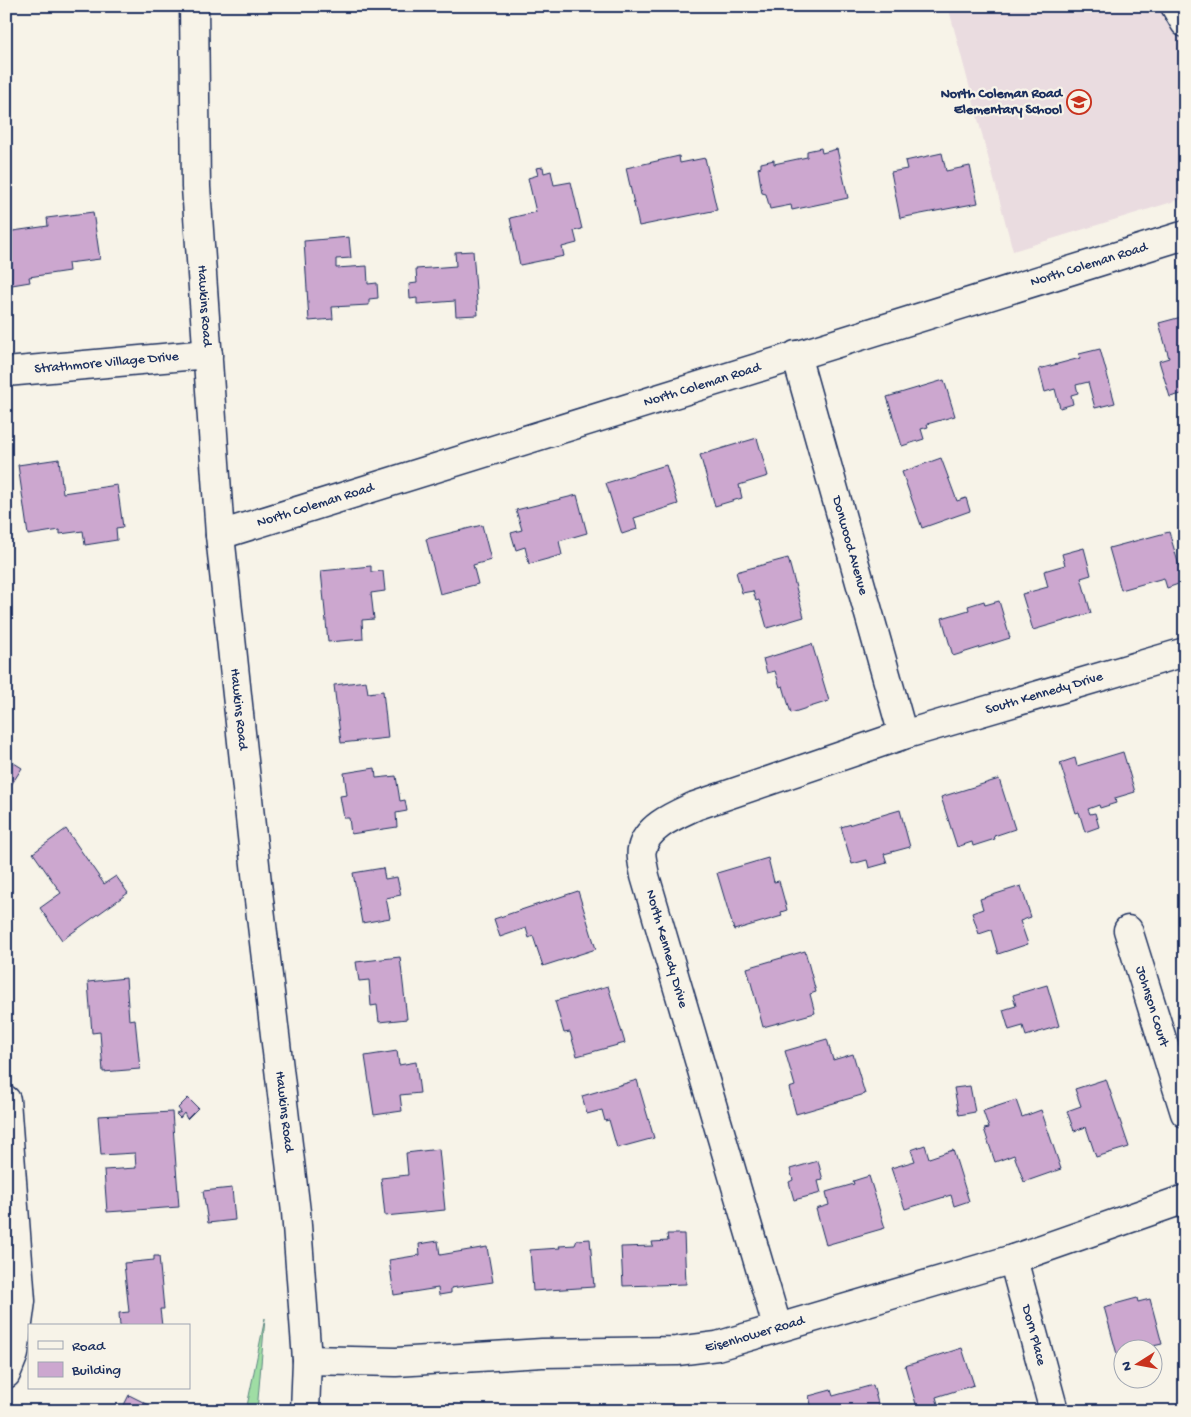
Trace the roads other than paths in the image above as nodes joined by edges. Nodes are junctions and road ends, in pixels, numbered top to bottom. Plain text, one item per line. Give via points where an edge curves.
1 (194, 6) edge
2 (1175, 6) edge
3 (1185, 23) edge
4 (1185, 235) edge
5 (208, 354) junction
6 (796, 355) junction
7 (6, 372) edge
8 (220, 535) junction
9 (1185, 652) edge
10 (902, 735) junction
11 (1128, 930) dead end
12 (6, 1100) edge
13 (1185, 1113) edge
14 (1185, 1199) edge
15 (1013, 1259) junction
16 (778, 1326) junction
17 (307, 1360) junction
18 (6, 1374) edge
19 (305, 1411) edge
20 (1054, 1411) edge

1 - 5 street, Hawkins Road via 196,186
2 - 3 street
4 - 6 street, North Coleman Road
5 - 7 street, Strathmore Village Drive
5 - 8 street, Hawkins Road
6 - 8 street, North Coleman Road
6 - 10 street, Donwood Avenue
8 - 17 street, Hawkins Road via 296,1212
9 - 10 street, South Kennedy Drive
10 - 16 street, North Kennedy Drive via 695,806 673,816 651,832 641,849 644,876
11 - 13 street, Johnson Court
12 - 18 street via 21,1301 14,1354
14 - 15 street, Eisenhower Road
15 - 16 street, Eisenhower Road
15 - 20 street, Dorn Place
16 - 17 street, Eisenhower Road via 716,1346 676,1351 542,1353 396,1362
17 - 19 street, Hawkins Road

